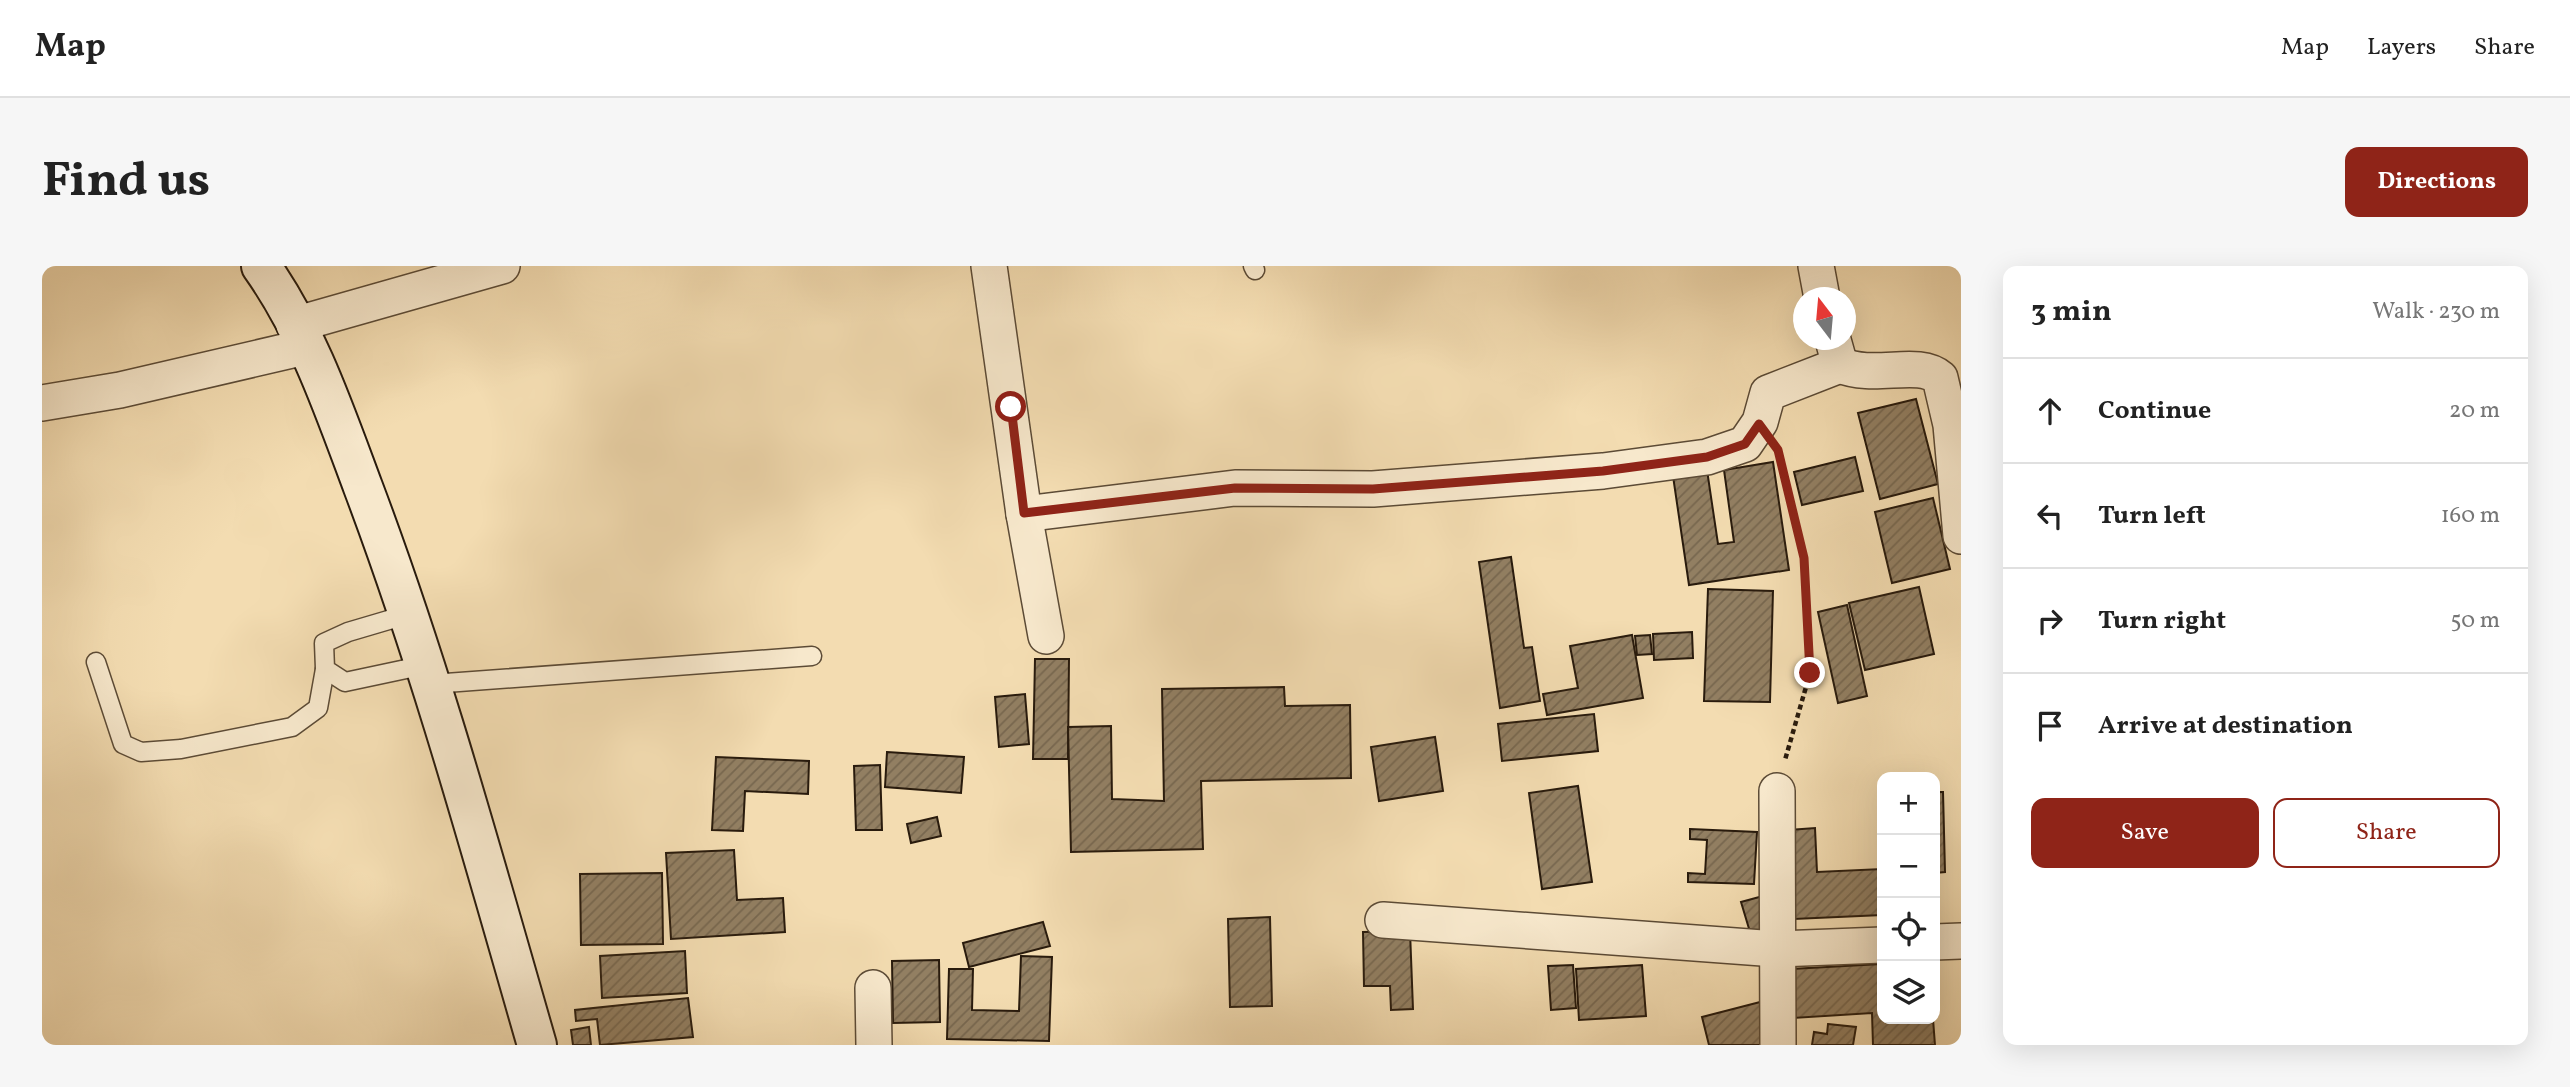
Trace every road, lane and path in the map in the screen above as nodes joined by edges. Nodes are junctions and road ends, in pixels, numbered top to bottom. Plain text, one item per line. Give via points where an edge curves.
1 (261, 266) edge
2 (502, 266) edge
3 (989, 266) edge
4 (1816, 266) edge
5 (1820, 287) edge
6 (300, 336) junction
7 (1837, 352) edge
8 (1948, 370) edge
9 (42, 403) edge
10 (1759, 424) junction
11 (1024, 513) junction
12 (1961, 536) edge
13 (409, 614) junction
14 (1046, 636) dead end
15 (812, 656) dead end
16 (96, 662) dead end
17 (326, 669) junction
18 (428, 675) junction
19 (1777, 792) joint
20 (1383, 920) dead end
21 (1961, 941) edge
22 (1940, 943) edge
23 (1877, 945) edge
24 (1776, 949) junction
25 (873, 988) dead end
26 (537, 1045) edge
27 (874, 1045) edge
28 (1778, 1045) edge

1 - 6 main road
2 - 6 street
3 - 11 street
4 - 5 street
6 - 9 street via 120,390
6 - 13 main road via 330,398
7 - 8 street via 1856,372
7 - 10 street via 1768,393
8 - 12 street via 1944,385
10 - 11 street via 1745,444 1707,457 1603,471 1373,489 1235,488
10 - 19 path via 1778,450 1804,558 1810,673
11 - 14 street
13 - 17 lane via 324,643
13 - 18 main road
15 - 18 lane
16 - 17 lane via 123,744 141,752 181,749 292,727 318,708
17 - 18 lane via 345,682
18 - 26 main road
19 - 24 street
20 - 24 street
21 - 22 street
23 - 24 street
24 - 28 street
25 - 27 street

